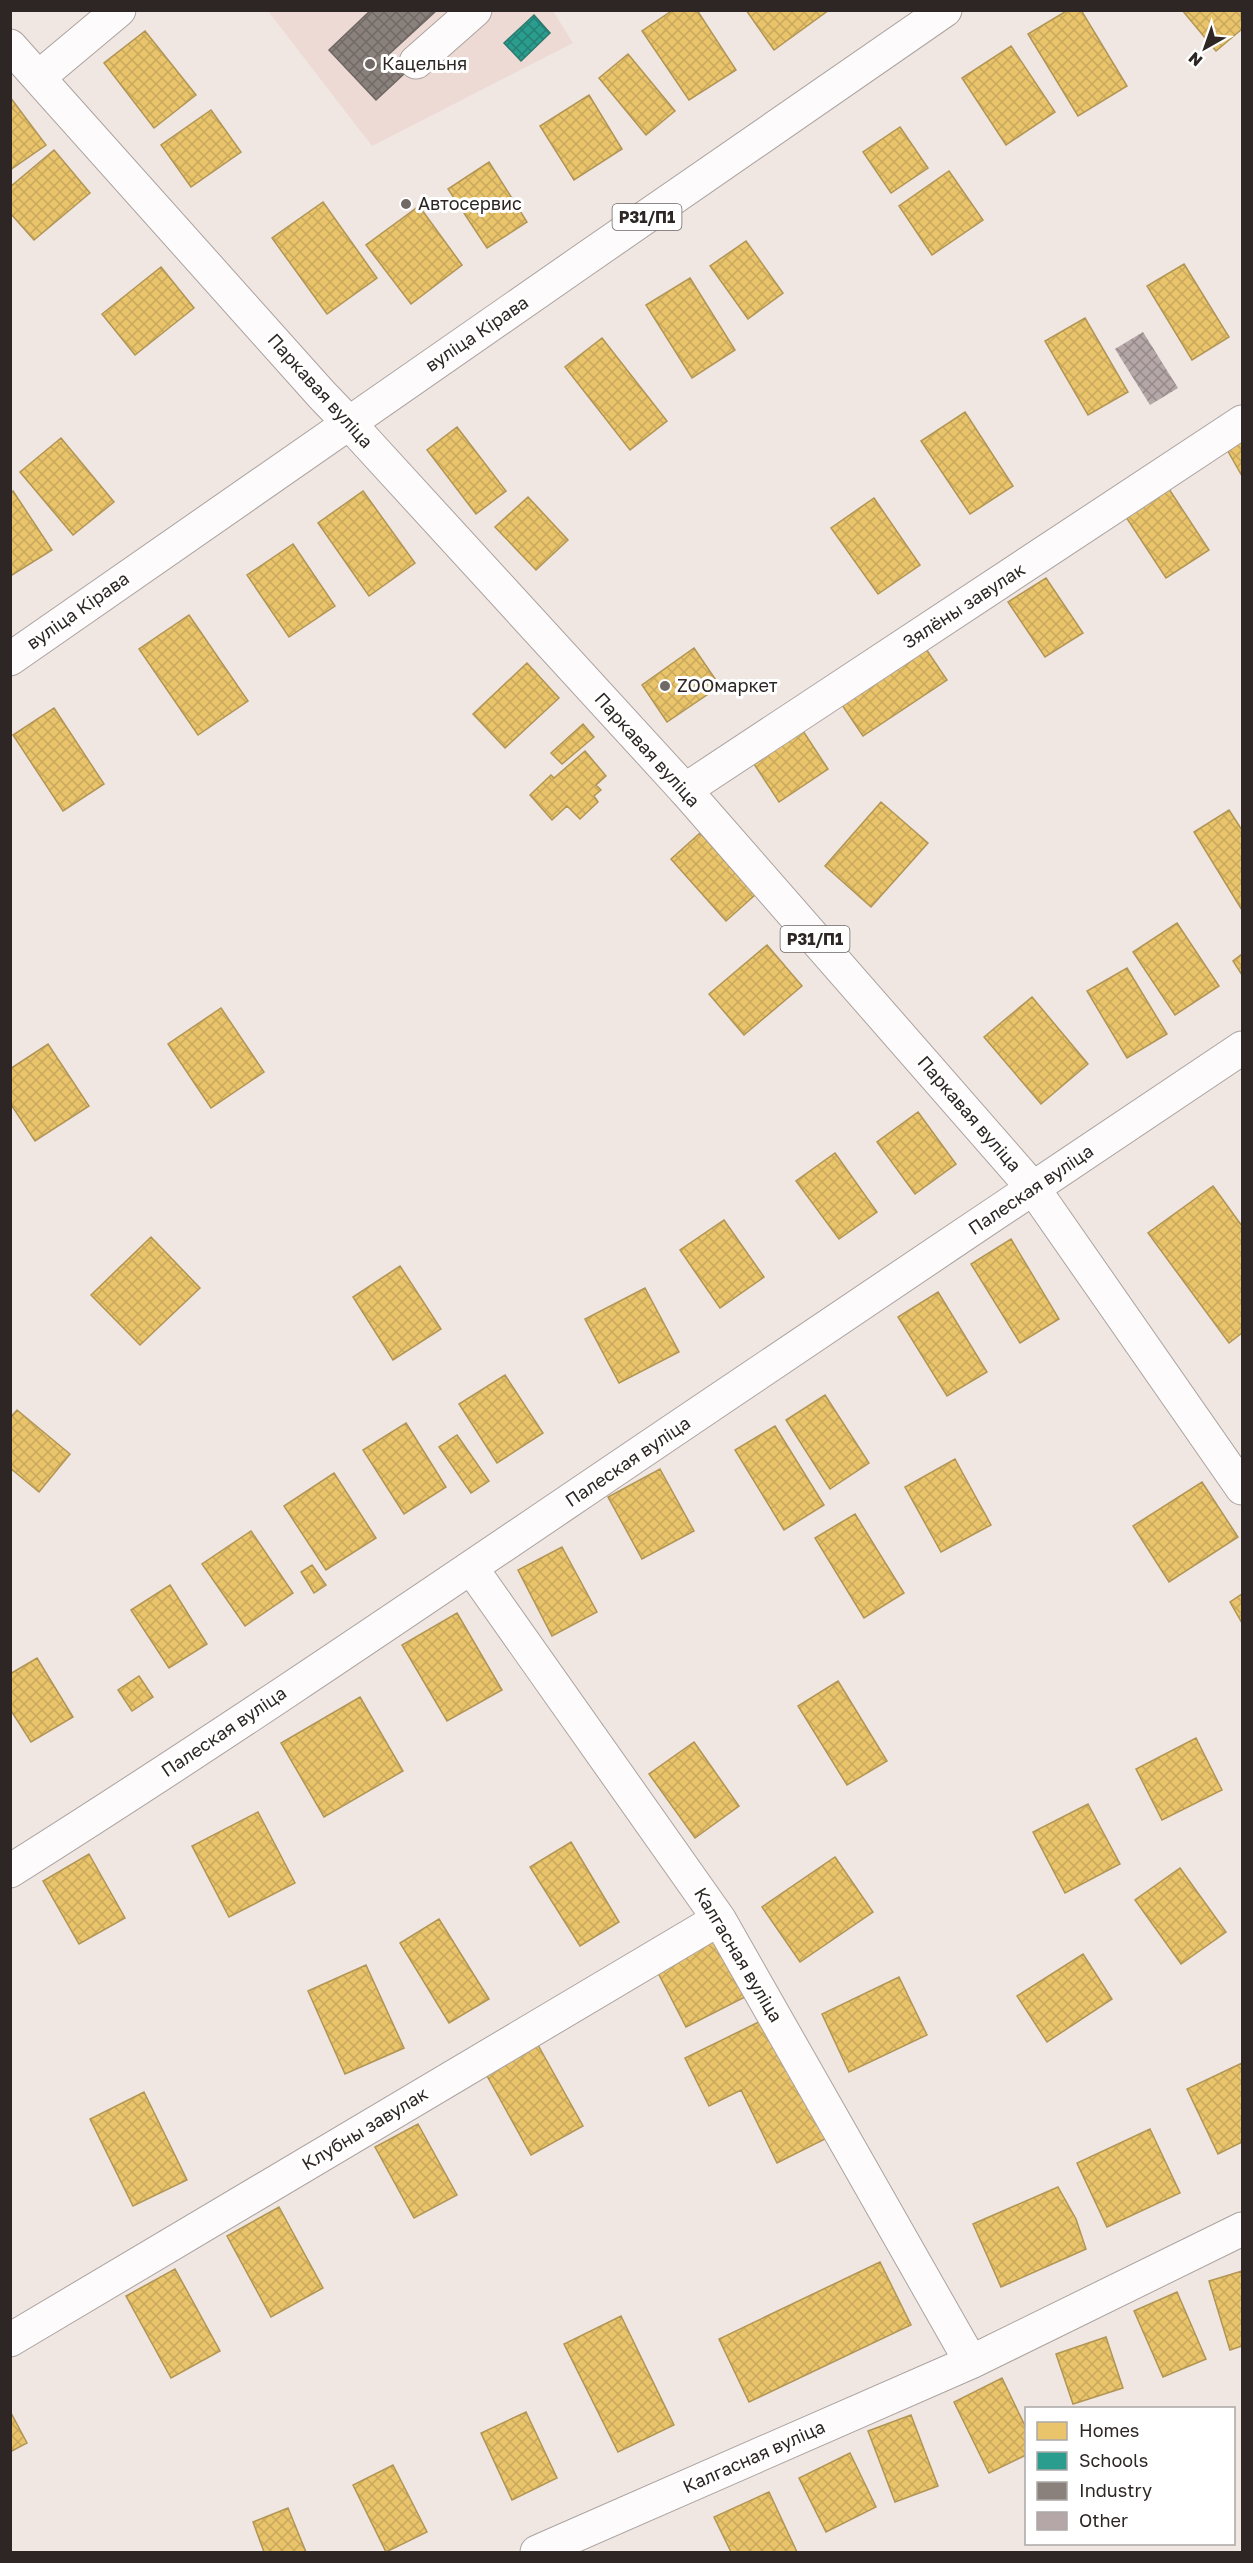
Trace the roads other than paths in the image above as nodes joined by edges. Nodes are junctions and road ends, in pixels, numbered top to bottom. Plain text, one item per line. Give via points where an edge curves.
1 (119, 10) edge
2 (475, 10) edge
3 (945, 10) edge
4 (10, 46) edge
5 (416, 62) dead end
6 (39, 77) junction
7 (348, 422) junction
8 (1242, 422) edge
9 (10, 659) edge
10 (685, 790) junction
11 (1242, 1048) edge
12 (1033, 1188) junction
13 (1242, 1488) edge
14 (472, 1569) junction
15 (10, 1871) edge
16 (719, 1919) junction
17 (1242, 2229) edge
18 (10, 2340) edge
19 (971, 2362) junction
20 (537, 2553) edge

1 - 6 street
2 - 5 street
3 - 7 street, вуліца Кірава / Р31/П1
4 - 6 street, Паркавая вуліца
6 - 7 street, Паркавая вуліца
7 - 9 street, вуліца Кірава
7 - 10 street, Паркавая вуліца / Р31/П1
8 - 10 street, Зялёны завулак
10 - 12 street, Паркавая вуліца / Р31/П1
11 - 12 street, Палеская вуліца
12 - 13 street, Паркавая вуліца / Р31/П1
12 - 14 street, Палеская вуліца
14 - 15 street, Палеская вуліца
14 - 16 street, Калгасная вуліца
16 - 18 street, Клубны завулак
16 - 19 street, Калгасная вуліца
17 - 19 street, Калгасная вуліца
19 - 20 street, Калгасная вуліца

